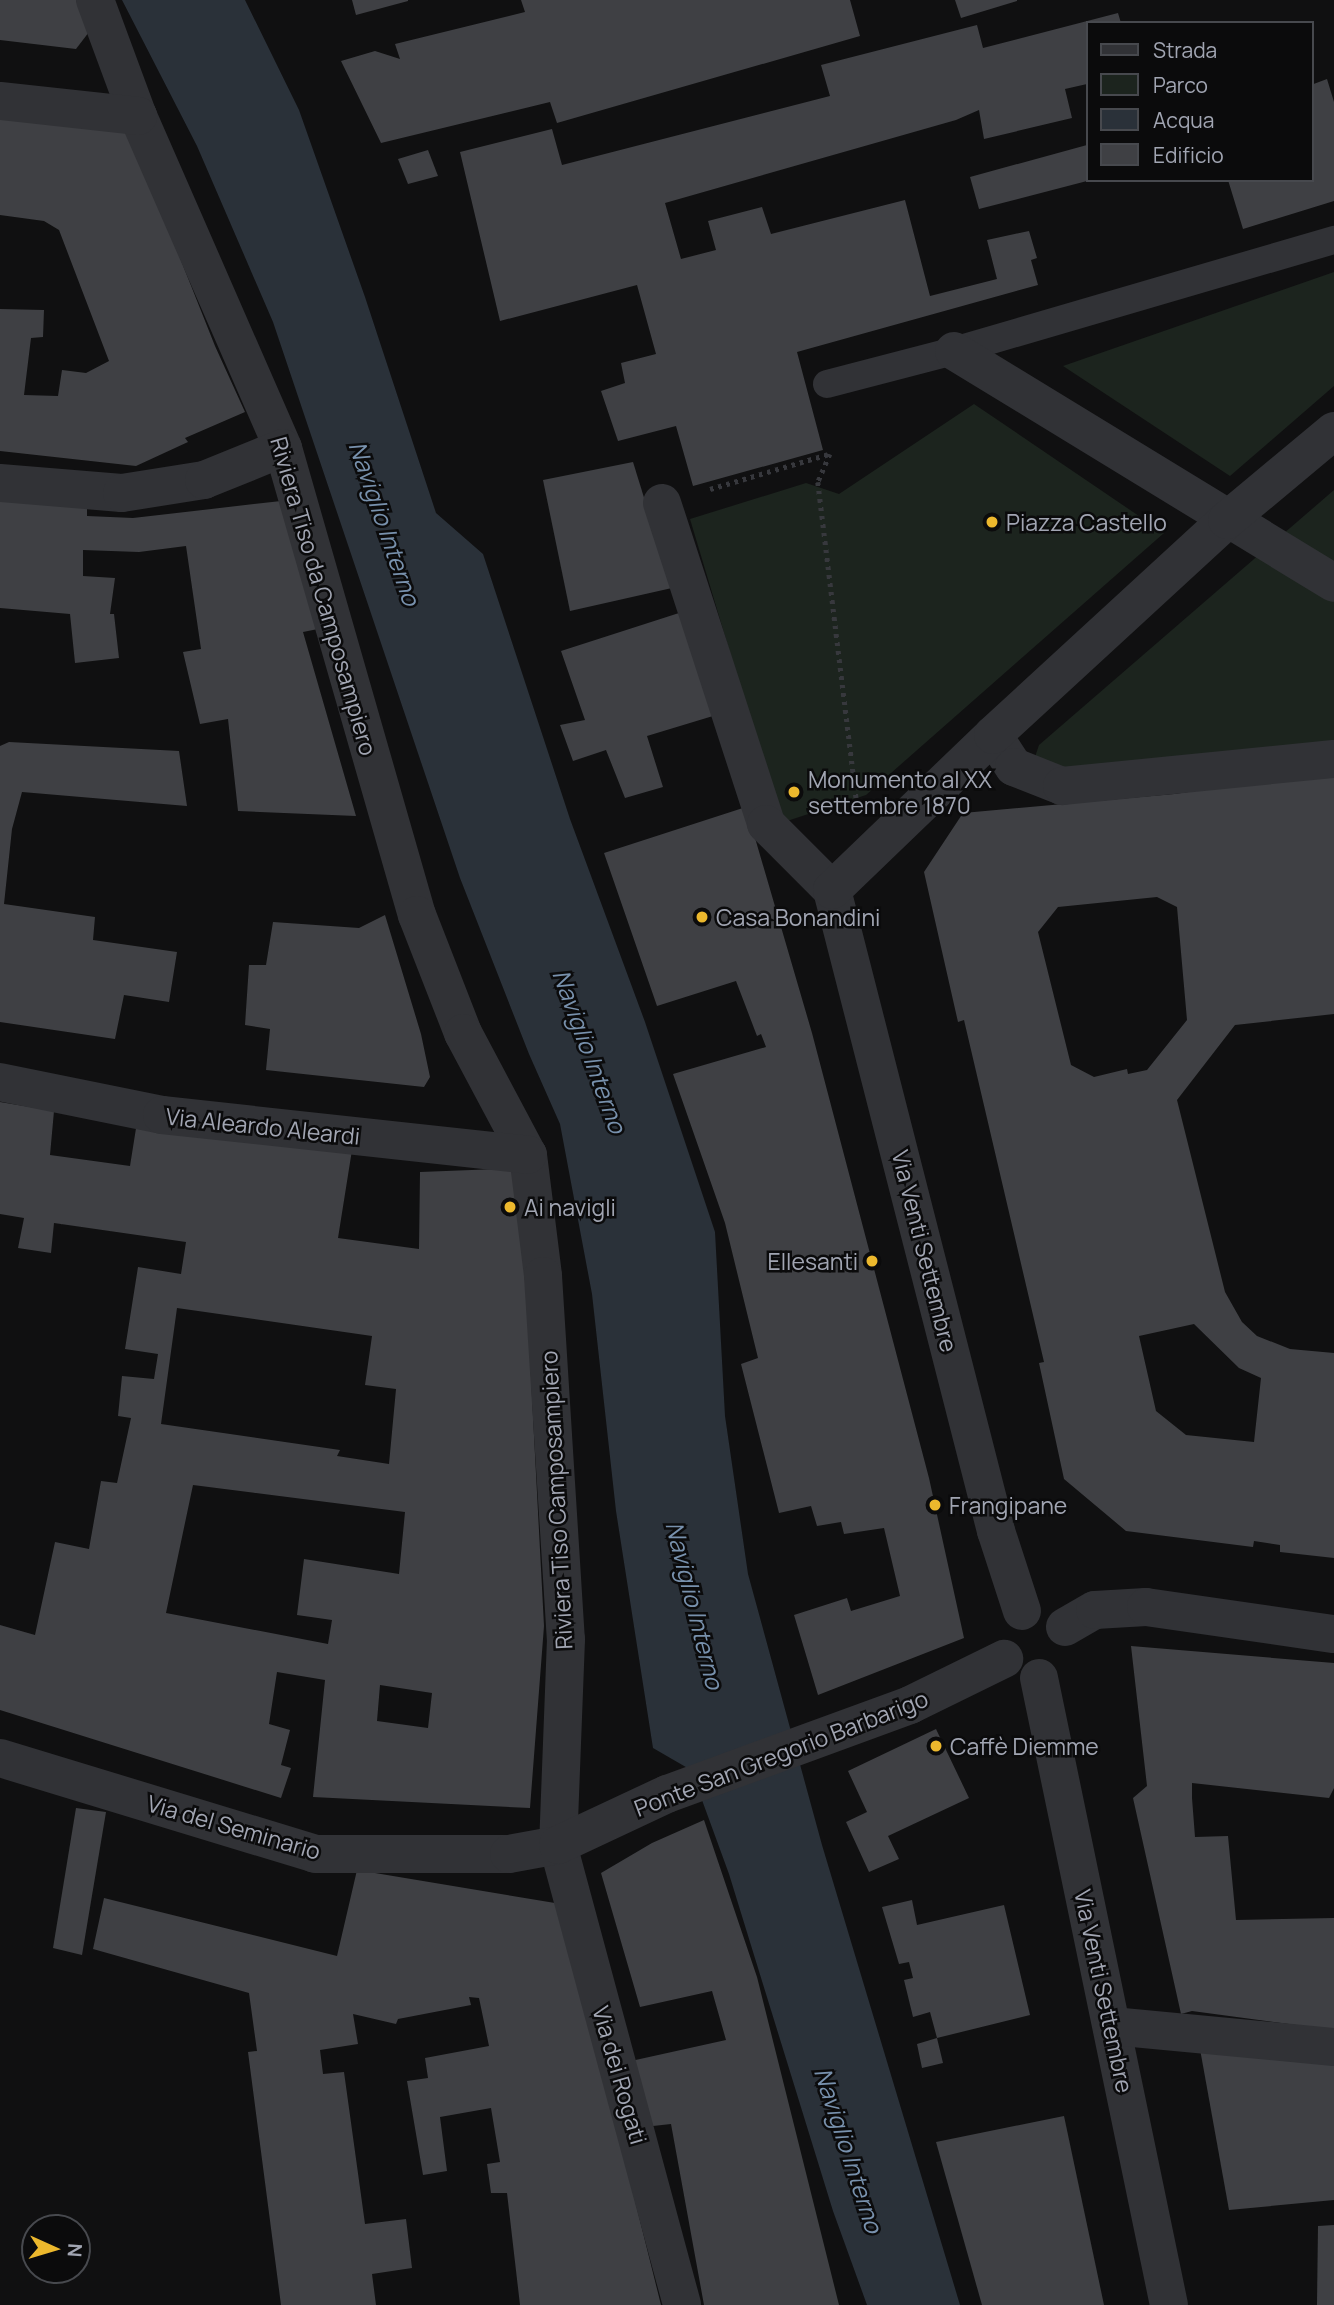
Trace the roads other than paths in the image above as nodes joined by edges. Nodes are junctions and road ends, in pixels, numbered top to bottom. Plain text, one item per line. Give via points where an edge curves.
1 (95, 0) edge
2 (0, 101) edge
3 (138, 116) junction
4 (1334, 240) edge
5 (954, 351) junction
6 (827, 384) dead end
7 (1334, 431) edge
8 (283, 448) junction
9 (0, 483) edge
10 (662, 503) road end
11 (1227, 520) junction
12 (1334, 583) edge
13 (993, 735) junction
14 (1334, 759) edge
15 (832, 890) junction
16 (0, 1082) edge
17 (528, 1155) junction
18 (1022, 1611) junction
19 (1065, 1627) junction
20 (1334, 1634) edge
21 (1004, 1659) junction
22 (1038, 1678) junction
23 (0, 1758) edge
24 (558, 1845) junction
25 (1112, 2026) junction
26 (1334, 2047) edge
27 (682, 2305) edge
28 (1169, 2305) edge

1 - 3 street, Riviera Tiso da Camposampiero
2 - 3 street
3 - 8 street, Riviera Tiso da Camposampiero
4 - 5 lane
5 - 6 lane
5 - 11 street
7 - 11 street
8 - 9 street via 204,480 122,493
8 - 17 street, Riviera Tiso da Camposampiero via 417,915 463,1033
10 - 15 street via 766,824
11 - 12 street
11 - 13 street
13 - 14 street via 1014,767 1062,786
13 - 15 street
15 - 18 street, Via Venti Settembre via 996,1531
16 - 17 street, Via Aleardo Aleardi via 162,1115
17 - 24 street, Riviera Tiso Camposampiero via 543,1276 566,1639
18 - 19 street via 1041,1610
18 - 21 street via 1005,1627 1000,1648
19 - 20 street via 1095,1610 1146,1607
19 - 22 street via 1069,1637 1065,1659 1049,1675
21 - 22 street via 1018,1674
21 - 24 street, Ponte San Gregorio Barbarigo via 910,1705 691,1785
22 - 25 street, Via Venti Settembre
23 - 24 street, Via del Seminario via 315,1854 509,1854
24 - 27 street, Via dei Rogati
25 - 26 street
25 - 28 street, Via Venti Settembre

